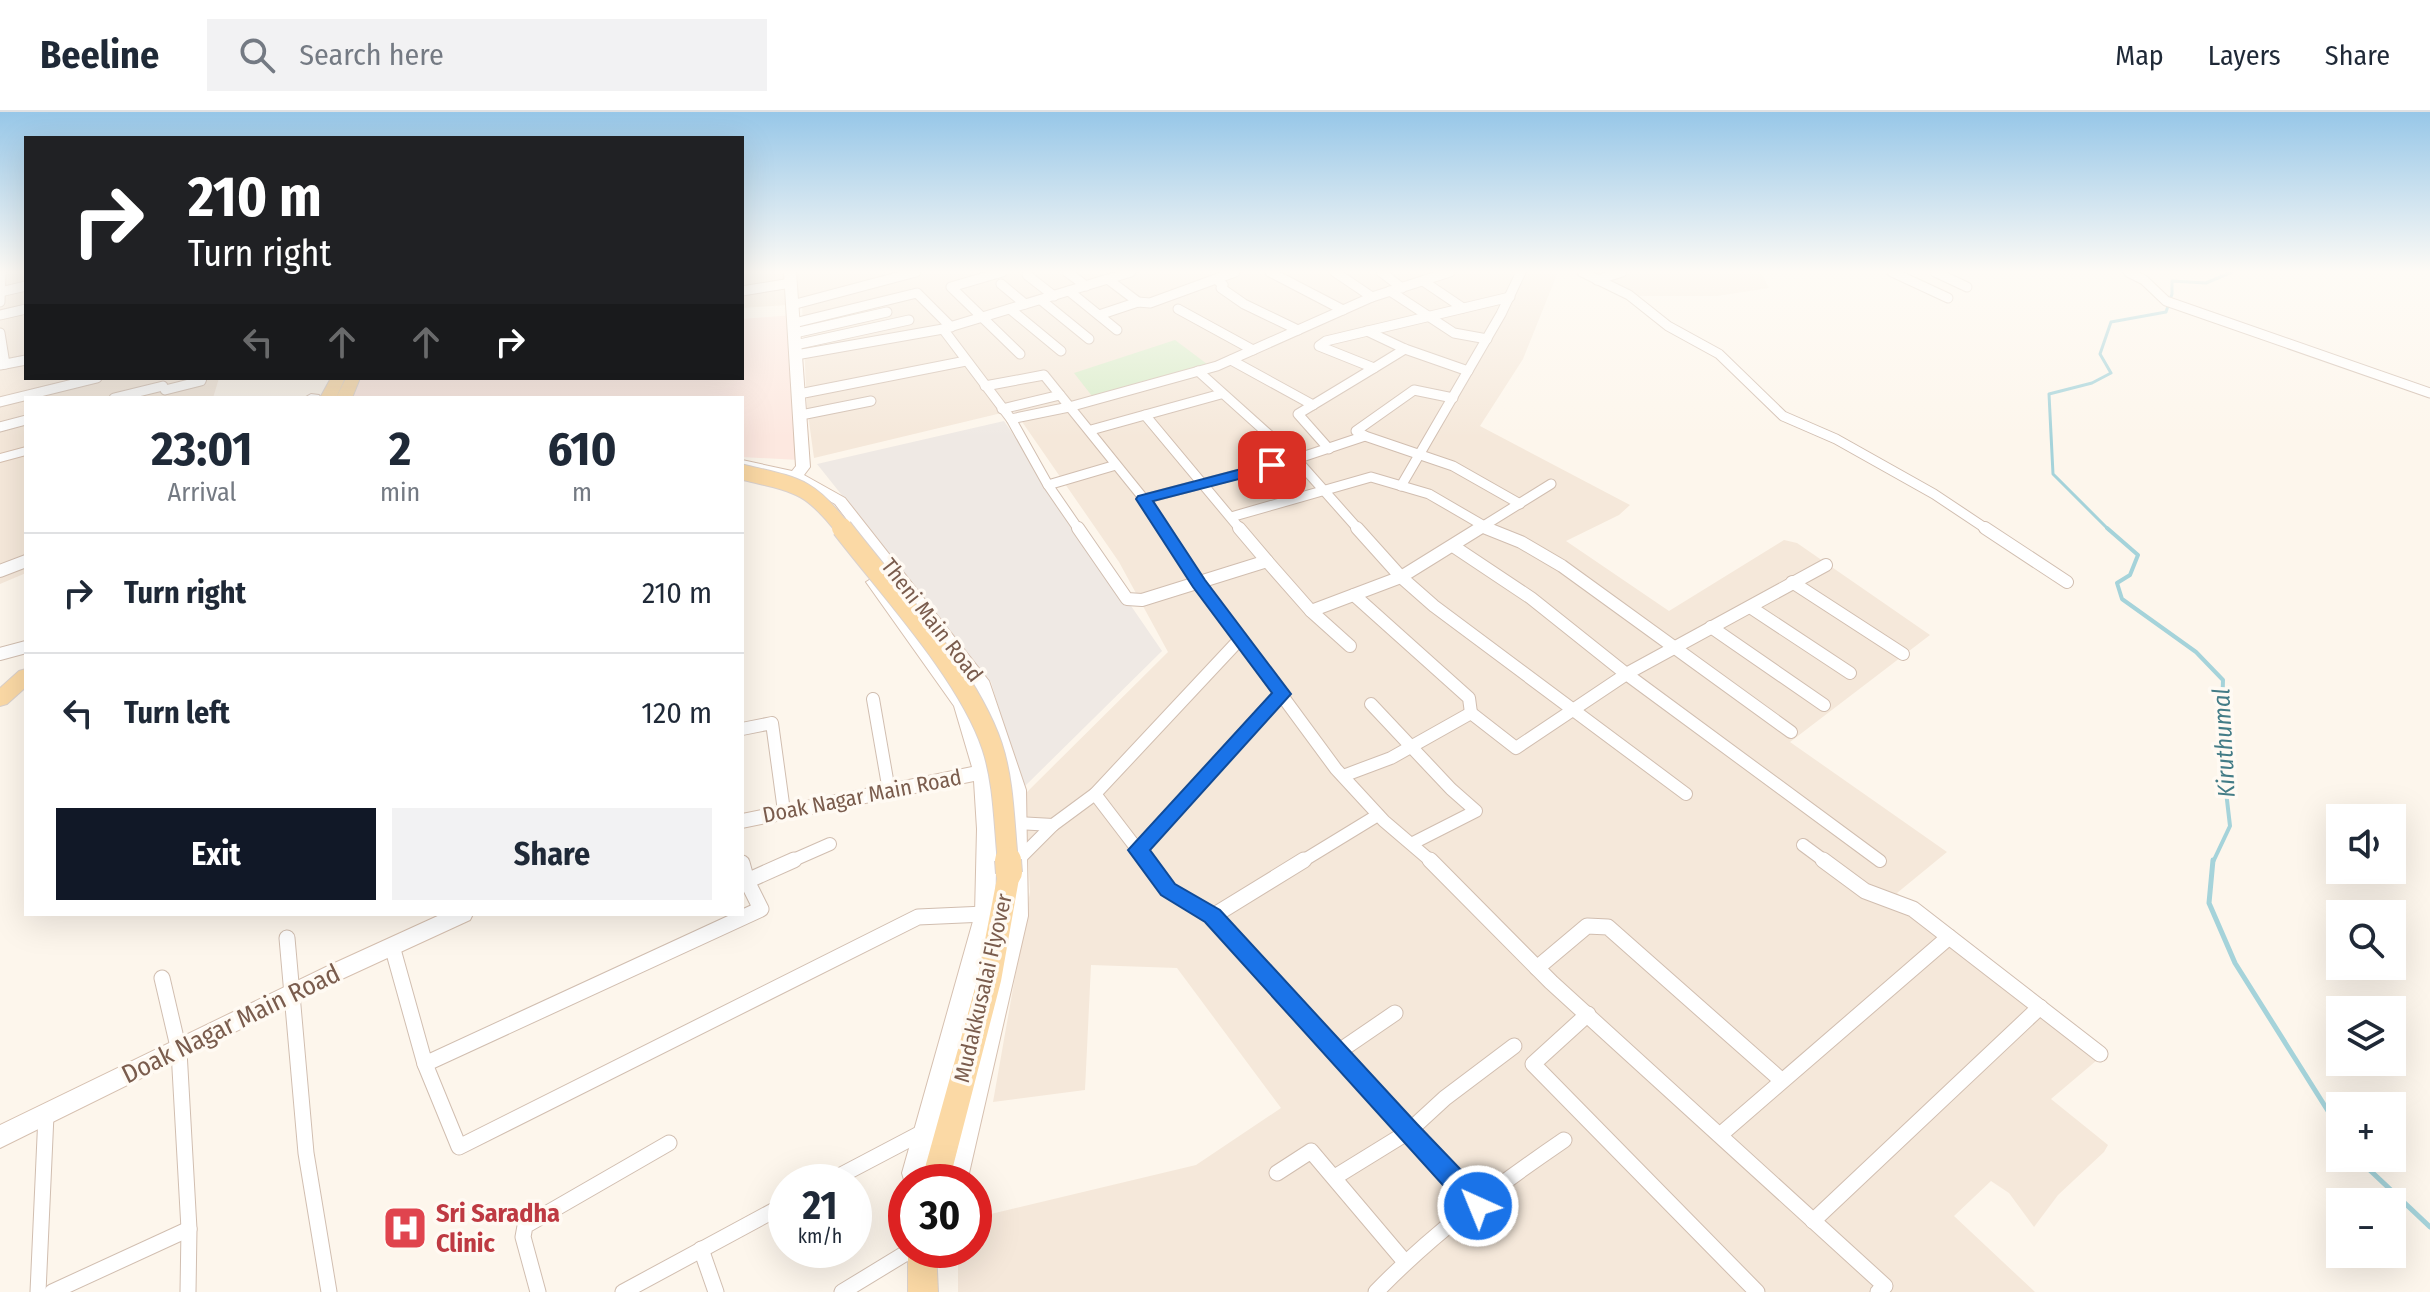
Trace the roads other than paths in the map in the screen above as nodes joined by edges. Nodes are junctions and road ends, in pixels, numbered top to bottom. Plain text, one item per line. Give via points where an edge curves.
1 (798, 327) edge
2 (798, 327) edge
3 (801, 327) edge
4 (805, 327) edge
5 (819, 327) edge
6 (950, 327) edge
7 (994, 327) edge
8 (1032, 327) edge
9 (1074, 327) edge
10 (1113, 327) edge
11 (1211, 327) edge
12 (1292, 327) edge
13 (1305, 327) edge
14 (1383, 327) edge
15 (1445, 327) edge
16 (1494, 327) edge
17 (1670, 327) edge
18 (2238, 327) edge
19 (947, 328) junction
20 (794, 329) junction
21 (1117, 330) dead end
22 (1298, 330) junction
23 (1367, 331) junction
24 (0, 333) edge
25 (1089, 339) dead end
26 (1487, 339) junction
27 (1405, 349) junction
28 (1253, 350) junction
29 (1061, 351) dead end
30 (1020, 354) dead end
31 (24, 360) edge
32 (1231, 360) junction
33 (966, 361) junction
34 (2, 364) edge
35 (1374, 368) junction
36 (1198, 371) junction
37 (1468, 371) junction
38 (89, 380) edge
39 (194, 380) edge
40 (985, 386) junction
41 (164, 388) edge
42 (2430, 393) edge
43 (799, 394) junction
44 (1221, 394) junction
45 (24, 396) edge
46 (24, 396) edge
47 (124, 396) edge
48 (1453, 398) junction
49 (871, 401) dead end
50 (1065, 401) junction
51 (0, 402) edge
52 (1313, 405) junction
53 (1002, 409) junction
54 (801, 415) junction
55 (1145, 415) junction
56 (1011, 419) junction
57 (24, 421) edge
58 (0, 427) edge
59 (1091, 430) junction
60 (1365, 436) junction
61 (1329, 449) junction
62 (24, 452) edge
63 (1419, 456) junction
64 (0, 458) edge
65 (1296, 459) junction
66 (744, 465) edge
67 (1116, 465) junction
68 (744, 472) edge
69 (744, 479) edge
70 (790, 482) junction
71 (1203, 484) junction
72 (1551, 484) dead end
73 (1048, 485) junction
74 (1401, 486) junction
75 (1326, 491) junction
76 (1144, 499) junction
77 (1520, 504) junction
78 (1231, 517) junction
79 (1484, 527) junction
80 (1453, 546) junction
81 (1267, 561) junction
82 (24, 562) edge
83 (1826, 565) dead end
84 (0, 571) edge
85 (1401, 577) junction
86 (1792, 582) junction
87 (2067, 582) dead end
88 (1199, 583) junction
89 (1354, 595) junction
90 (1750, 607) junction
91 (1311, 611) junction
92 (1711, 627) junction
93 (1241, 638) junction
94 (1350, 646) dead end
95 (24, 648) edge
96 (1673, 648) junction
97 (0, 654) edge
98 (1903, 654) dead end
99 (24, 663) edge
100 (1625, 673) junction
101 (1850, 673) dead end
102 (24, 678) edge
103 (0, 682) edge
104 (1282, 694) junction
105 (0, 699) edge
106 (873, 699) dead end
107 (1371, 704) dead end
108 (1824, 705) dead end
109 (1569, 708) junction
110 (1471, 713) junction
111 (744, 729) edge
112 (1791, 732) dead end
113 (1411, 746) junction
114 (983, 772) junction
115 (1343, 776) junction
116 (889, 791) junction
117 (1095, 794) junction
118 (1686, 794) dead end
119 (784, 811) junction
120 (986, 813) junction
121 (1378, 815) junction
122 (1017, 816) junction
123 (744, 821) edge
124 (1053, 825) junction
125 (1413, 843) junction
126 (830, 844) dead end
127 (1803, 845) dead end
128 (1138, 850) junction
129 (1880, 861) dead end
130 (1013, 867) junction
131 (744, 870) edge
132 (747, 881) junction
133 (985, 914) junction
134 (459, 916) edge
135 (1213, 916) junction
136 (1949, 937) junction
137 (287, 938) dead end
138 (392, 946) junction
139 (1537, 968) junction
140 (162, 978) dead end
141 (294, 992) junction
142 (2040, 1007) junction
143 (1395, 1013) dead end
144 (1588, 1014) junction
145 (1514, 1046) dead end
146 (179, 1051) junction
147 (1338, 1052) junction
148 (2100, 1054) dead end
149 (425, 1064) junction
150 (1781, 1080) junction
151 (46, 1115) junction
152 (925, 1131) junction
153 (1408, 1132) junction
154 (1720, 1135) junction
155 (0, 1137) edge
156 (1564, 1140) dead end
157 (669, 1143) dead end
158 (862, 1164) edge
159 (916, 1164) edge
160 (940, 1164) edge
161 (960, 1164) edge
162 (1277, 1173) dead end
163 (1335, 1177) junction
164 (1478, 1206) junction
165 (768, 1214) edge
166 (1813, 1221) junction
167 (189, 1229) junction
168 (701, 1249) junction
169 (1405, 1262) junction
170 (888, 1264) edge
171 (922, 1268) edge
172 (38, 1292) edge
173 (52, 1292) edge
174 (188, 1292) edge
175 (329, 1292) edge
176 (538, 1292) edge
177 (623, 1292) edge
178 (716, 1292) edge
179 (842, 1292) edge
180 (923, 1292) edge
181 (1376, 1292) edge
182 (1757, 1292) edge
183 (1878, 1292) edge

1 - 20 street
2 - 20 street
3 - 20 street
4 - 20 street
5 - 20 street
6 - 19 street
7 - 30 street
8 - 29 street
9 - 25 street
10 - 21 street
11 - 28 street
12 - 22 street
13 - 22 street
14 - 23 street
15 - 26 street
16 - 26 street
17 - 87 street via 1719,354 1783,416 1922,487
18 - 42 street
19 - 20 street
19 - 33 street
20 - 43 main road
22 - 28 street
23 - 27 street
23 - 35 street via 1319,346
24 - 34 street
26 - 37 street
27 - 35 street
27 - 37 street
28 - 32 street
31 - 34 street
32 - 36 street
32 - 52 street
33 - 40 street
33 - 43 street
35 - 52 street
36 - 44 street
36 - 50 street
37 - 48 street
38 - 45 street
39 - 41 street
40 - 50 street via 1044,375
40 - 53 street
41 - 47 street
43 - 54 main road
44 - 55 street
44 - 65 street
46 - 51 street
48 - 60 street via 1414,390 1356,431
48 - 63 street
49 - 54 street
50 - 53 street
50 - 56 street
50 - 59 street
52 - 61 street via 1298,414
53 - 56 street
54 - 70 main road via 803,467
55 - 59 street
55 - 71 street
56 - 73 street
57 - 58 street
59 - 67 street
60 - 61 street
60 - 63 street
61 - 65 street
62 - 64 main road
63 - 74 street
63 - 77 street via 1453,466
65 - 71 street
65 - 75 street
66 - 70 main road, Theni Main Road
67 - 73 street
67 - 76 street
68 - 130 main road, Mudakkusalai Flyover, bridge via 801,486 828,509 963,685 992,746
69 - 70 main road, Theni Main Road
70 - 114 main road, Theni Main Road via 837,531 963,705
70 - 122 main road, Theni Main Road via 819,486 840,501 983,685 1016,790
71 - 76 street
71 - 78 street
72 - 77 street
73 - 88 street via 1122,596 1142,600
74 - 75 street via 1371,477
74 - 79 street via 1429,494
75 - 78 street
75 - 85 street
76 - 88 street
77 - 79 street
78 - 81 street
79 - 80 street
79 - 96 street via 1562,566
80 - 85 street
80 - 100 street via 1531,598
81 - 88 street
81 - 91 street
82 - 84 street
83 - 86 street
85 - 89 street
85 - 109 street
86 - 90 street
86 - 98 street
88 - 93 street
89 - 91 street
89 - 110 street via 1469,698
90 - 92 street
90 - 101 street
91 - 94 street
92 - 96 street
92 - 108 street
93 - 104 street
93 - 117 street
95 - 97 street
96 - 100 street
96 - 112 street
99 - 103 main road
100 - 109 street
100 - 129 street
102 - 105 main road
104 - 115 street
104 - 128 street
106 - 116 street
107 - 113 street
109 - 110 street via 1516,748
109 - 118 street
110 - 113 street
111 - 119 street via 772,723
113 - 115 street
113 - 125 street via 1476,811
114 - 116 main road, Doak Nagar Main Road
114 - 120 main road, Theni Main Road
115 - 121 street
116 - 119 main road, Doak Nagar Main Road
117 - 124 street
117 - 128 street
119 - 123 main road, Doak Nagar Main Road
120 - 122 main road
120 - 133 main road, Theni Main Road
121 - 125 street
121 - 135 street
122 - 124 street
122 - 130 main road, Theni Main Road
124 - 130 street
125 - 139 street
126 - 132 street
127 - 136 street via 1865,891 1913,909
128 - 135 street via 1168,890
130 - 160 main road, Mudakkusalai Flyover
130 - 161 main road, Theni Main Road via 1018,916
131 - 132 street
132 - 149 street via 761,909
133 - 149 street via 918,917 459,1147
133 - 152 main road, Theni Main Road
134 - 138 main road, Doak Nagar Main Road
135 - 147 street
136 - 142 street
136 - 150 street
137 - 141 street
138 - 141 main road, Doak Nagar Main Road
138 - 149 street
139 - 144 street
139 - 150 street via 1587,926 1608,927
140 - 146 street
141 - 146 main road, Doak Nagar Main Road
141 - 175 street via 306,1153
142 - 148 street
142 - 166 street
143 - 147 street
144 - 154 street
144 - 182 street via 1533,1064
145 - 153 street
146 - 151 main road, Doak Nagar Main Road
146 - 167 street
147 - 153 street
150 - 154 street
151 - 155 main road, Doak Nagar Main Road
151 - 172 street
152 - 158 street
152 - 159 main road, Theni Main Road
153 - 163 street
153 - 164 street
154 - 166 street
156 - 164 street
157 - 176 street via 525,1226 523,1237
162 - 163 street via 1311,1151
163 - 169 street
164 - 169 street
165 - 168 street
166 - 183 street via 1885,1286
167 - 173 street
167 - 174 street
168 - 177 street
168 - 178 street
169 - 181 street
170 - 179 street
171 - 180 main road

